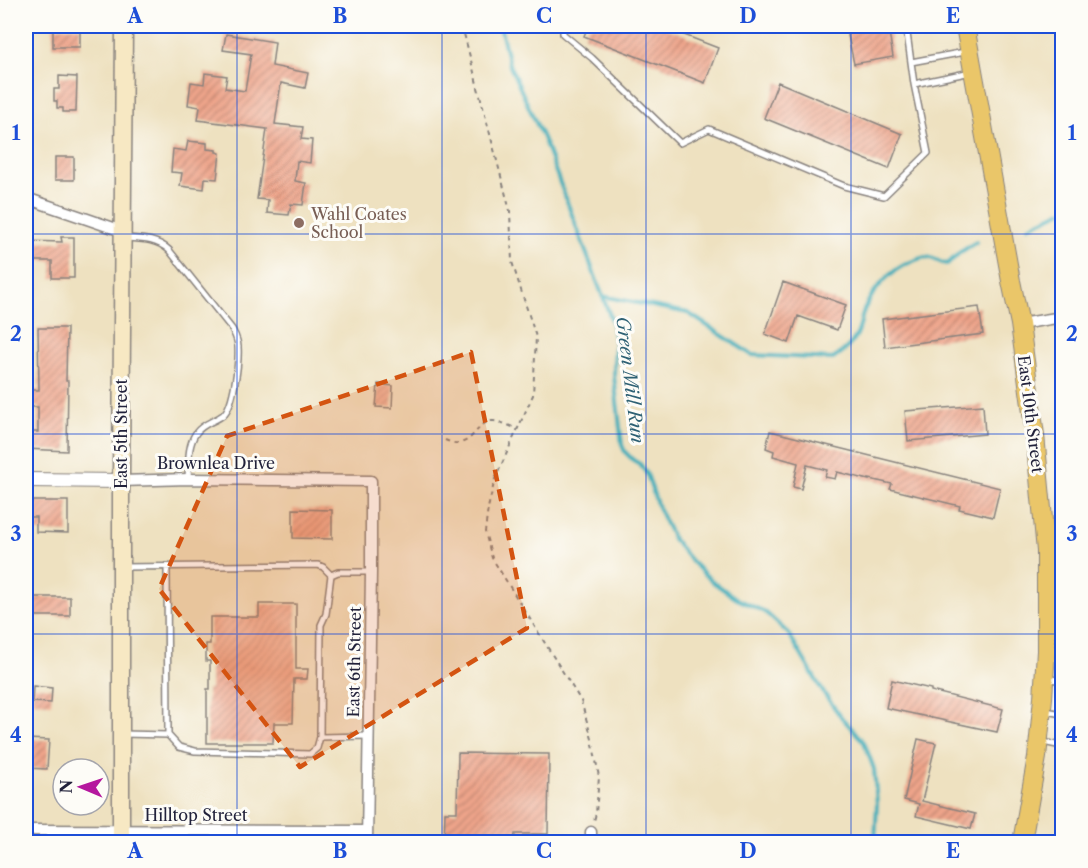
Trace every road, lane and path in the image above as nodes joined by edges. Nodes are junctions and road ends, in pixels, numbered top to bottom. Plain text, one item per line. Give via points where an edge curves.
1 (124, 26) edge
2 (462, 26) edge
3 (563, 26) edge
4 (906, 26) edge
5 (965, 26) edge
6 (969, 51) junction
7 (911, 62) junction
8 (973, 71) junction
9 (914, 84) junction
10 (26, 198) edge
11 (122, 234) junction
12 (1062, 317) edge
13 (1020, 324) junction
14 (517, 429) junction
15 (445, 440) dead end
16 (188, 478) junction
17 (26, 480) edge
18 (121, 481) junction
19 (370, 482) joint
20 (167, 566) junction
21 (121, 567) junction
22 (371, 572) junction
23 (1055, 572) edge
24 (332, 575) junction
25 (1053, 680) edge
26 (1041, 711) junction
27 (1062, 714) edge
28 (121, 734) junction
29 (168, 735) junction
30 (368, 736) junction
31 (320, 737) junction
32 (1038, 741) junction
33 (1062, 746) edge
34 (596, 813) dead end
35 (26, 830) edge
36 (287, 831) junction
37 (121, 836) edge
38 (367, 837) edge
39 (287, 843) edge
40 (1022, 843) edge

1 - 11 main road, East 5th Street
2 - 14 path via 510,211 512,262 536,337 533,395
3 - 9 lane via 563,34 680,143 709,129 844,186 884,196 927,153
4 - 7 lane
5 - 6 main road, East 10th Street
6 - 7 lane
6 - 8 main road, East 10th Street
7 - 9 lane
8 - 9 lane
8 - 13 main road, East 10th Street
10 - 11 street
11 - 16 lane via 164,246 237,339 233,394 223,415 201,427 195,435
11 - 18 main road, East 5th Street
12 - 13 street
13 - 23 main road, East 10th Street
14 - 15 path via 493,421 465,442
14 - 34 path via 495,480 485,532 492,558 581,701 599,777
16 - 18 street, Brownlea Drive
16 - 19 street, Brownlea Drive
17 - 18 street, Brownlea Drive
18 - 21 main road, East 5th Street
19 - 22 street, East 6th Street
20 - 21 lane
20 - 24 lane via 318,565
20 - 29 lane
21 - 28 main road, East 5th Street
22 - 24 lane
22 - 30 street, East 6th Street
23 - 25 main road, East 10th Street via 1047,651
24 - 31 lane via 321,625
25 - 26 main road, East 10th Street
26 - 27 lane
26 - 32 main road, East 10th Street
28 - 29 lane
28 - 37 main road, East 5th Street
29 - 31 lane via 178,747 216,753 310,754
30 - 31 lane
30 - 38 street, East 6th Street
32 - 33 lane
32 - 40 main road, East 10th Street
35 - 37 street, Hilltop Street
36 - 37 street, Hilltop Street
36 - 38 street, Hilltop Street
36 - 39 lane

